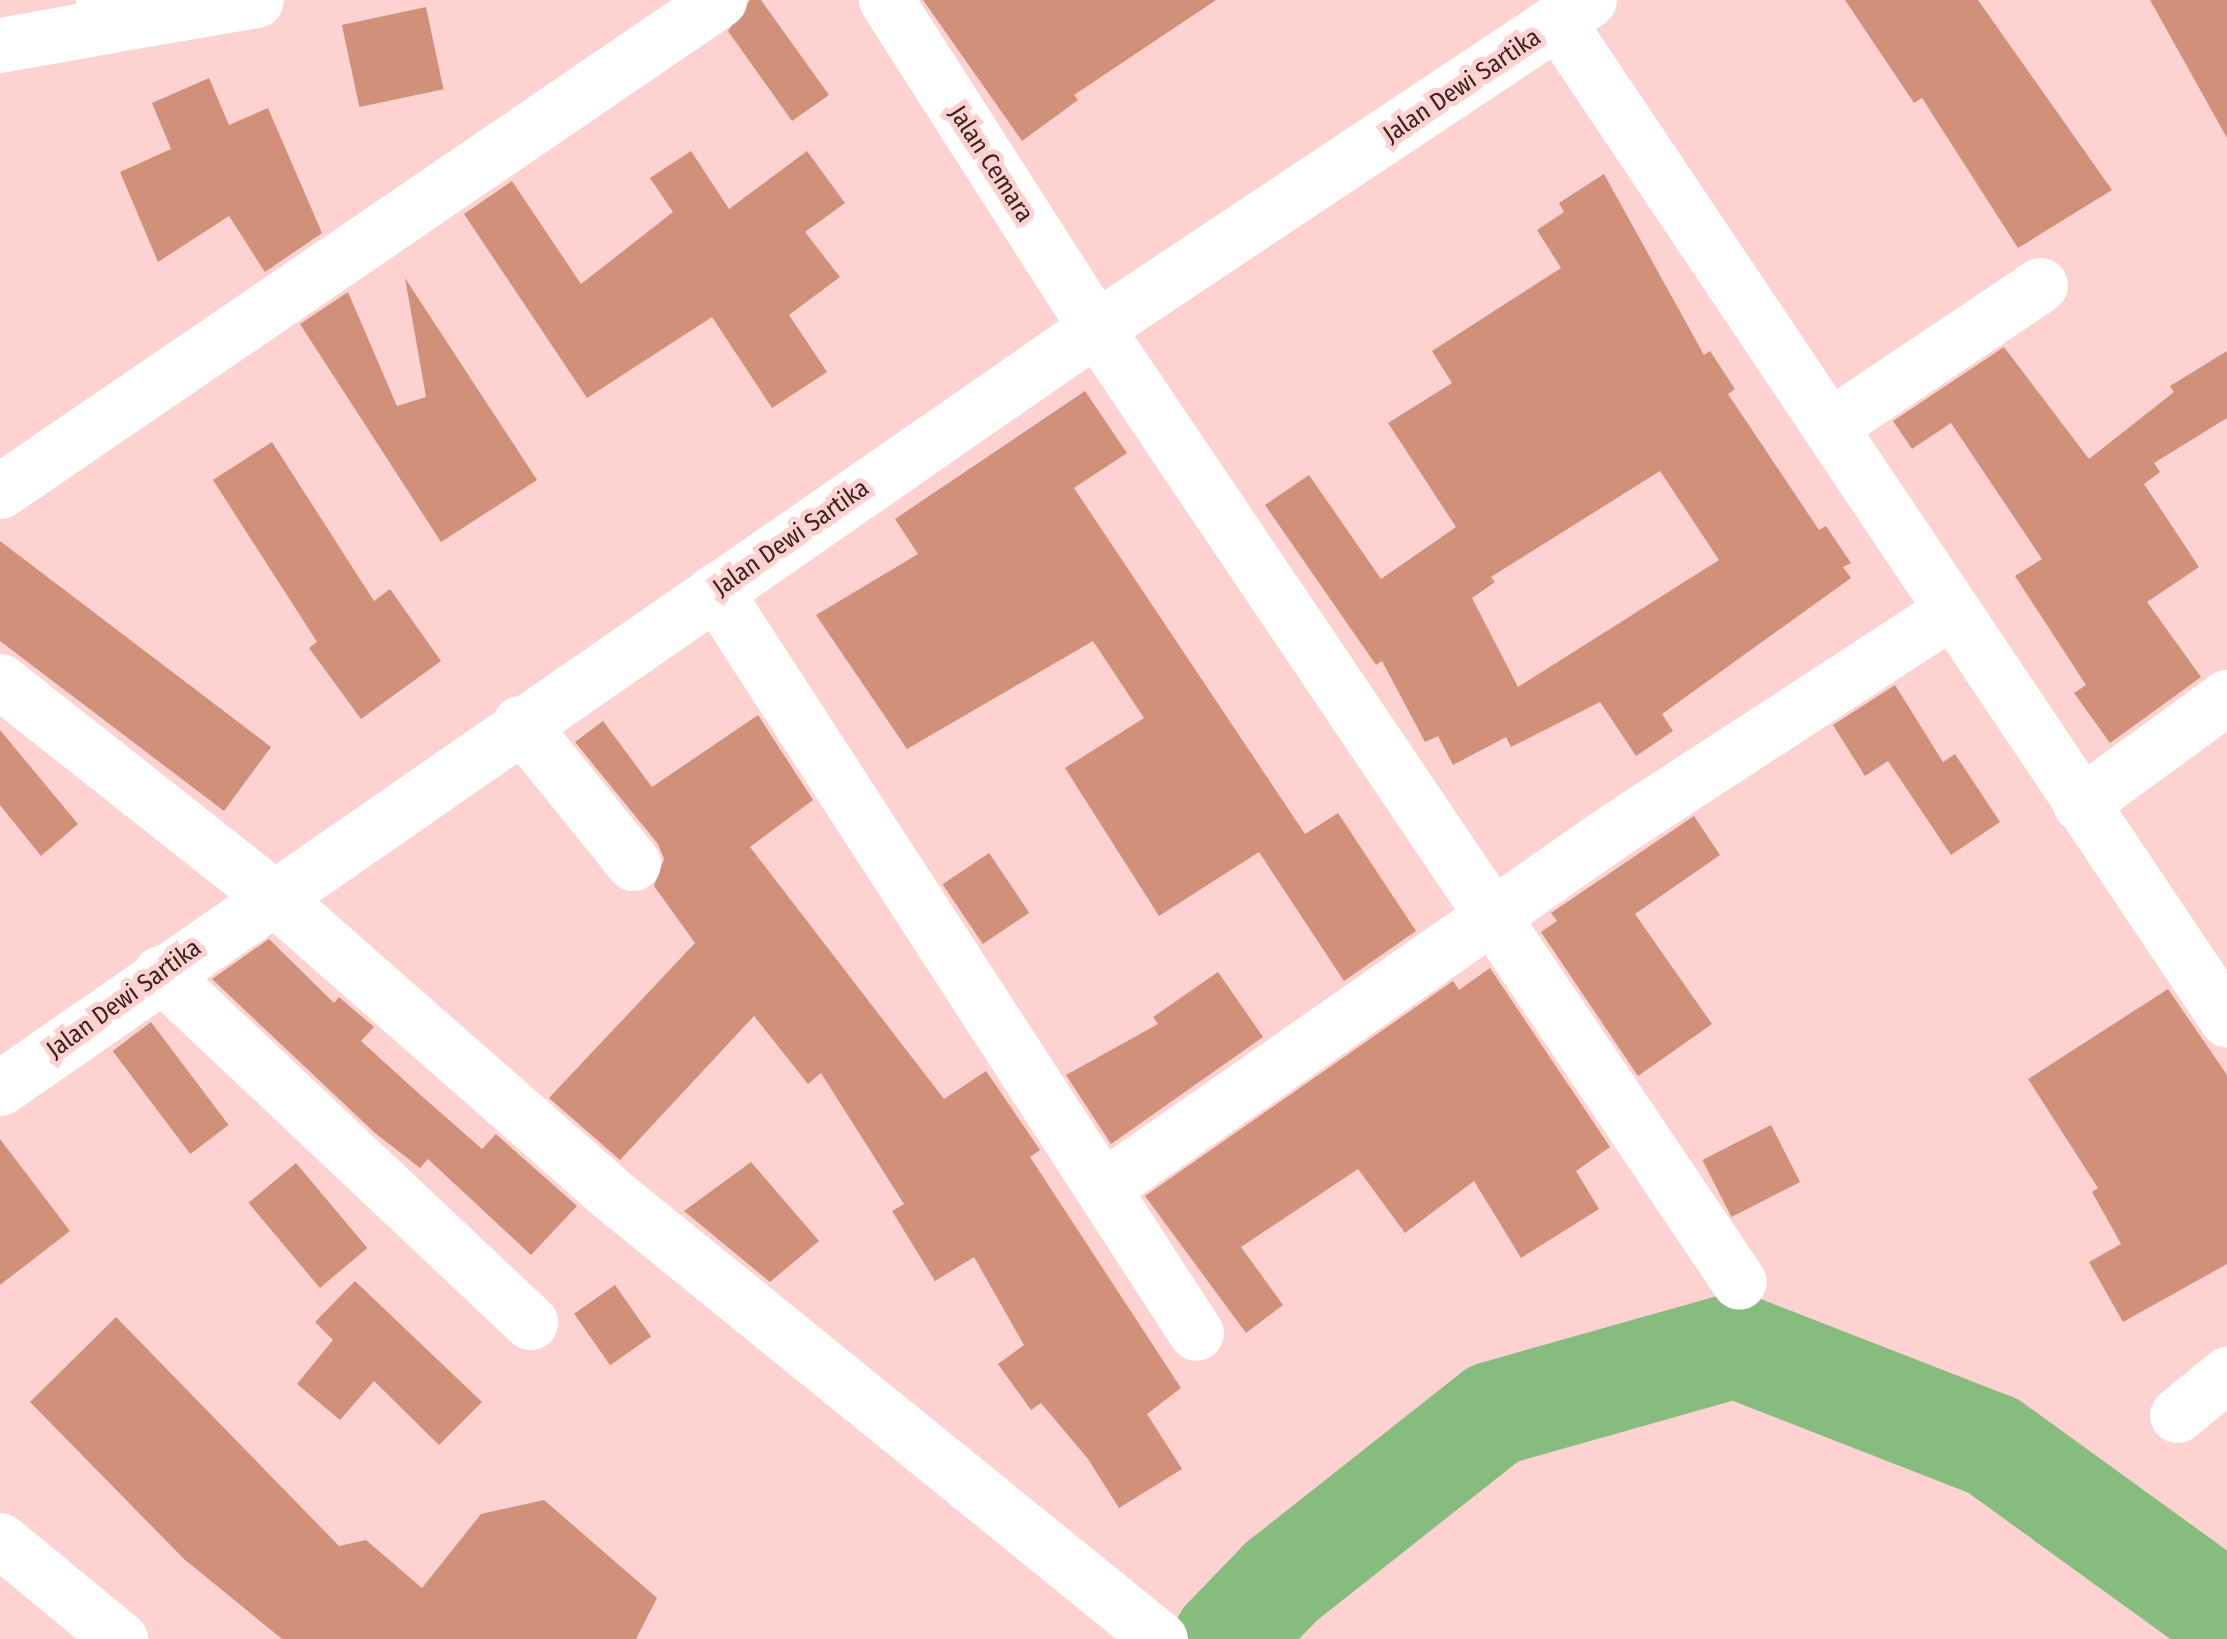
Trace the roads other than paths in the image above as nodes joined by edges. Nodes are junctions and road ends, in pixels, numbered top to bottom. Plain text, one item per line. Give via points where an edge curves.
1 (256, 0) edge
2 (720, 0) edge
3 (886, 0) edge
4 (1574, 11) edge
5 (104, 13) edge
6 (0, 45) edge
7 (2040, 284) dead end
8 (1096, 328) junction
9 (1830, 426) junction
10 (0, 491) edge
11 (715, 591) junction
12 (1951, 612) junction
13 (0, 681) edge
14 (2227, 697) edge
15 (520, 723) junction
16 (2080, 804) junction
17 (632, 863) dead end
18 (270, 894) junction
19 (1494, 914) junction
20 (160, 973) junction
21 (2227, 1020) edge
22 (0, 1088) edge
23 (1104, 1187) junction
24 (1739, 1282) dead end
25 (530, 1322) dead end
26 (1196, 1333) dead end
27 (2227, 1374) edge
28 (2177, 1415) dead end
29 (0, 1540) edge
30 (120, 1639) edge
31 (1160, 1639) edge

1 - 5 street
2 - 10 street
3 - 8 street, Jalan Cemara
4 - 8 street, Jalan Dewi Sartika
4 - 9 street
5 - 6 street
7 - 9 street
8 - 11 street, Jalan Dewi Sartika
8 - 19 street, Jalan Cemara
9 - 12 street
11 - 15 street, Jalan Dewi Sartika
11 - 23 street
12 - 16 street
12 - 19 street
13 - 18 street
14 - 16 street
15 - 17 street
15 - 18 street, Jalan Dewi Sartika
16 - 21 street
18 - 20 street, Jalan Dewi Sartika
18 - 31 street via 610,1193
19 - 23 street
19 - 24 street, Jalan Cemara
20 - 22 street, Jalan Dewi Sartika
20 - 25 street
23 - 26 street
27 - 28 street
29 - 30 street

